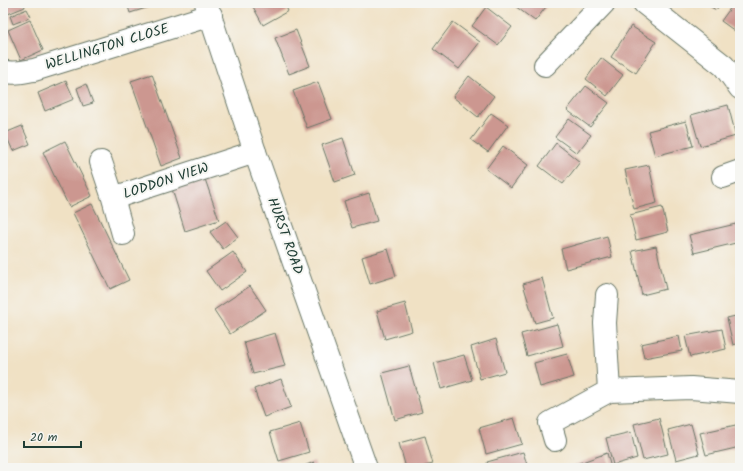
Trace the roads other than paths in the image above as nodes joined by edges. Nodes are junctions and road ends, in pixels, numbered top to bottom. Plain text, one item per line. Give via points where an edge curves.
1 (604, 3) edge
2 (644, 3) edge
3 (209, 9) edge
4 (545, 65) dead end
5 (3, 71) edge
6 (740, 88) edge
7 (255, 152) junction
8 (101, 162) dead end
9 (113, 198) junction
10 (123, 234) dead end
11 (607, 295) dead end
12 (610, 391) junction
13 (740, 392) edge
14 (555, 440) dead end
15 (366, 468) edge

1 - 4 street
2 - 6 street via 724,66
3 - 5 street, WELLINGTON CLOSE via 34,70 7,73
3 - 7 street, HURST ROAD
7 - 9 street, LODDON VIEW
7 - 15 street, HURST ROAD
8 - 9 street
9 - 10 street, LODDON VIEW
11 - 12 street via 598,322
12 - 13 street via 691,388
12 - 14 street via 550,424

